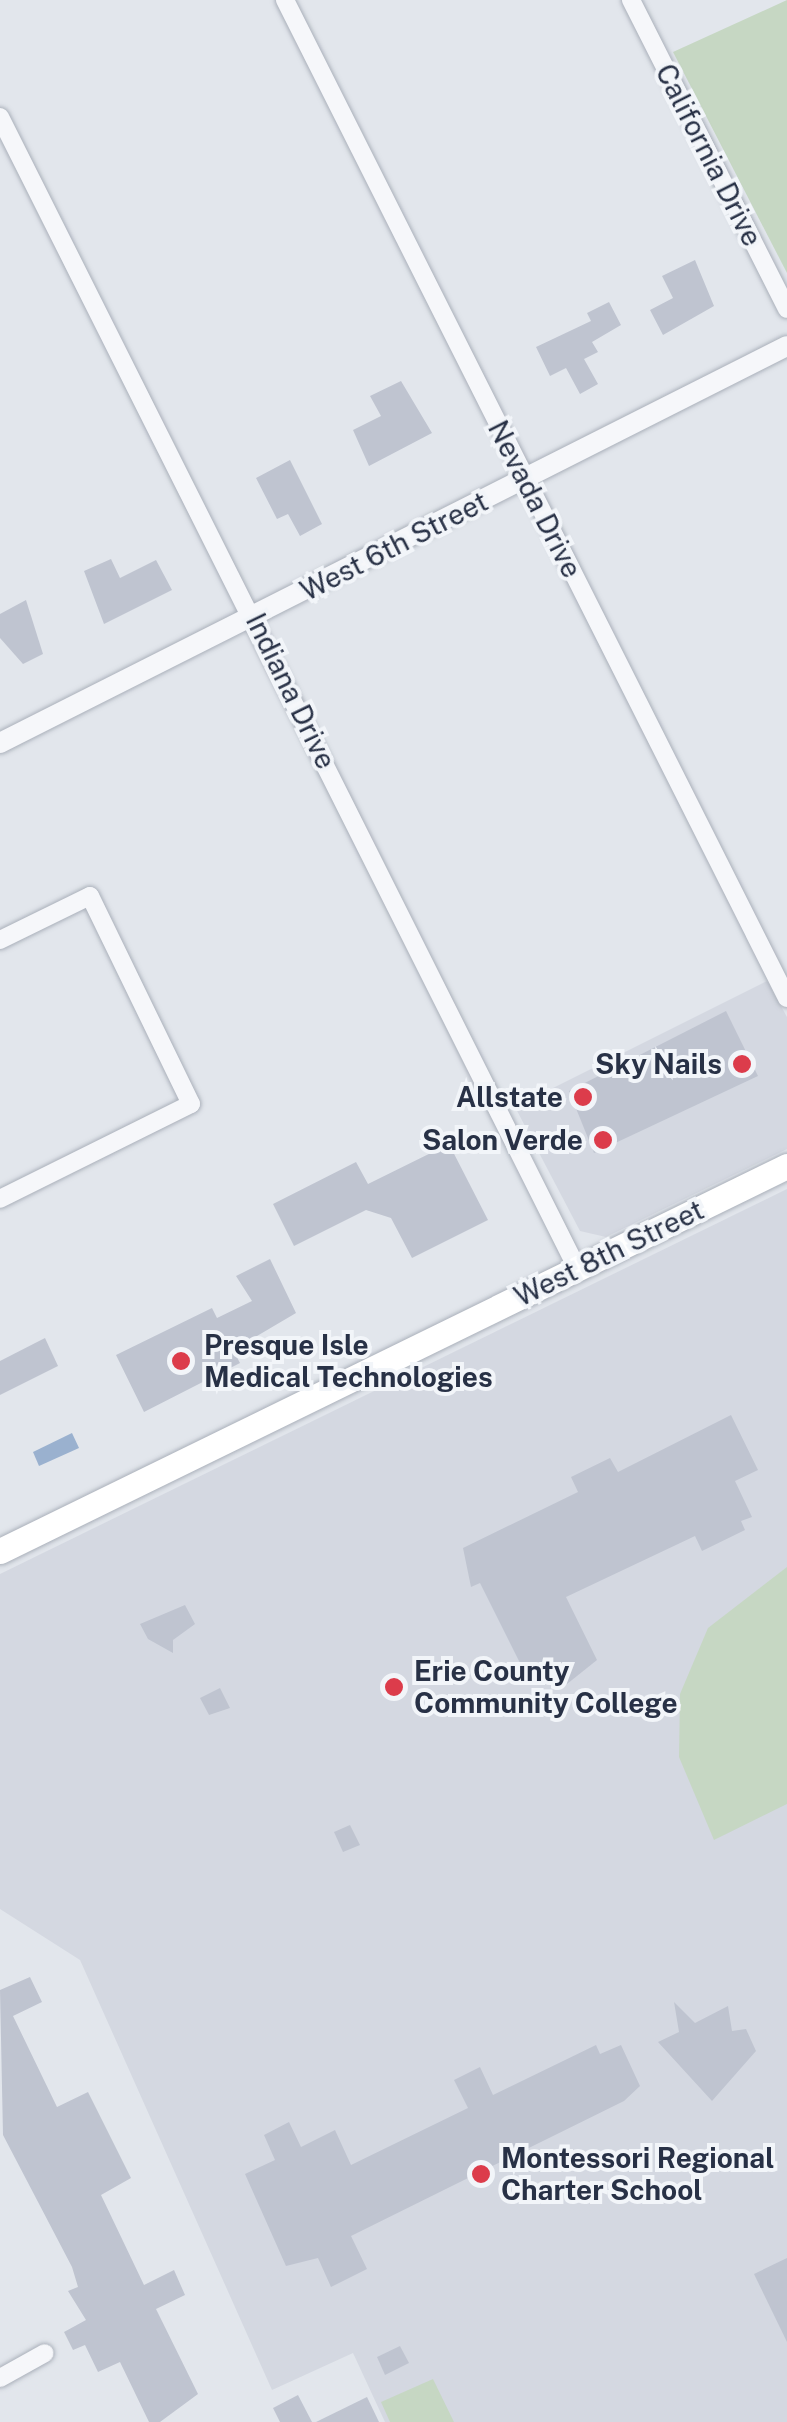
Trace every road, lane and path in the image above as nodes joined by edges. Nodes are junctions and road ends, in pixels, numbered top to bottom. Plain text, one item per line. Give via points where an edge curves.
1 (285, 0) edge
2 (631, 0) edge
3 (0, 117) edge
4 (787, 309) edge
5 (787, 346) edge
6 (525, 480) junction
7 (254, 617) junction
8 (0, 742) edge
9 (0, 940) edge
10 (787, 998) edge
11 (787, 1166) edge
12 (0, 1199) edge
13 (577, 1268) junction
14 (0, 1551) edge
15 (45, 2353) dead end
16 (0, 2378) edge

1 - 6 street, Nevada Drive
2 - 4 street, California Drive
3 - 7 street, Indiana Drive
5 - 6 street, West 6th Street
6 - 7 street, West 6th Street
6 - 10 street, Nevada Drive
7 - 8 street, West 6th Street
7 - 13 street, Indiana Drive
9 - 12 street via 90,896 191,1104
11 - 13 main road, West 8th Street
13 - 14 main road, West 8th Street
15 - 16 street

